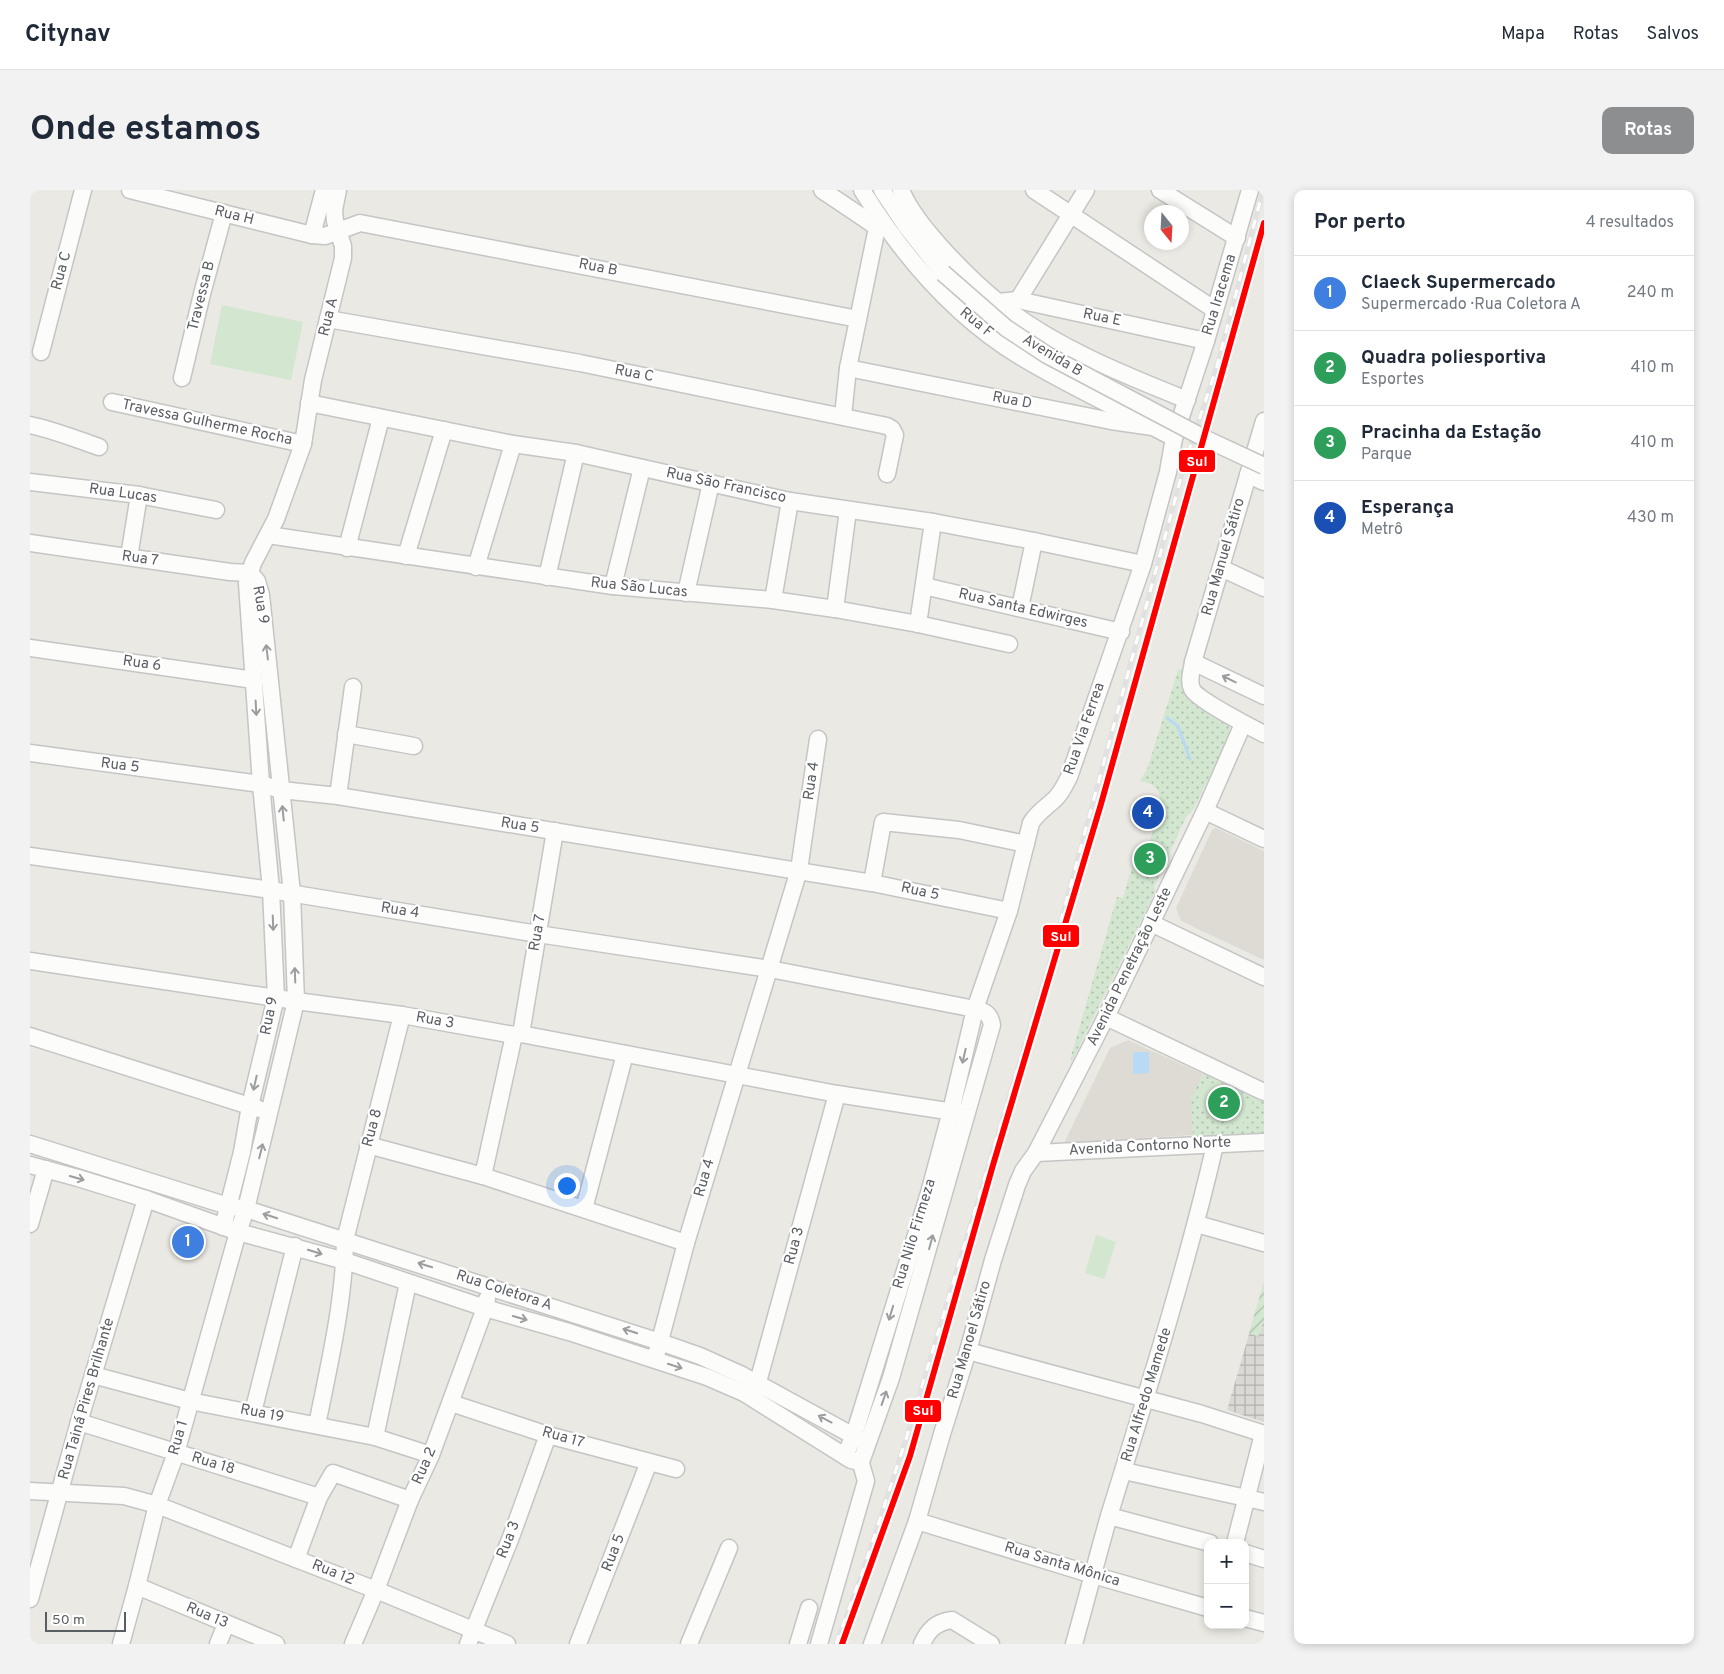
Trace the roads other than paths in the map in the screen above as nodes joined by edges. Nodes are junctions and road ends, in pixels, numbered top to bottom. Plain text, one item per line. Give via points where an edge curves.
1 (83, 190) edge
2 (130, 190) edge
3 (324, 190) edge
4 (338, 190) edge
5 (822, 190) edge
6 (862, 190) edge
7 (882, 190) edge
8 (900, 190) edge
9 (1034, 190) edge
10 (1086, 190) edge
11 (1160, 190) edge
12 (1250, 190) edge
13 (224, 213) junction
14 (1070, 215) junction
15 (878, 222) junction
16 (338, 230) junction
17 (312, 235) junction
18 (1237, 238) junction
19 (1018, 300) junction
20 (998, 302) junction
21 (1215, 310) junction
22 (328, 318) junction
23 (858, 319) junction
24 (1206, 340) junction
25 (41, 352) dead end
26 (848, 368) junction
27 (182, 378) dead end
28 (1187, 400) junction
29 (112, 402) dead end
30 (309, 404) junction
31 (843, 416) junction
32 (381, 418) junction
33 (1264, 421) edge
34 (30, 425) edge
35 (1153, 427) junction
36 (444, 430) junction
37 (1174, 438) junction
38 (1261, 442) edge
39 (303, 444) junction
40 (513, 444) junction
41 (99, 447) dead end
42 (576, 453) junction
43 (1264, 466) edge
44 (642, 468) junction
45 (887, 474) dead end
46 (1248, 475) junction
47 (30, 482) edge
48 (1264, 482) edge
49 (712, 483) junction
50 (139, 495) junction
51 (790, 501) junction
52 (216, 510) dead end
53 (848, 510) junction
54 (933, 522) junction
55 (268, 535) junction
56 (1034, 541) junction
57 (30, 543) edge
58 (347, 548) junction
59 (406, 556) junction
60 (129, 557) junction
61 (1143, 564) junction
62 (253, 565) junction
63 (476, 567) junction
64 (1221, 568) junction
65 (547, 577) junction
66 (613, 586) junction
67 (924, 586) junction
68 (1264, 588) edge
69 (686, 593) junction
70 (773, 600) junction
71 (1020, 608) junction
72 (835, 609) junction
73 (918, 624) junction
74 (1121, 632) junction
75 (1009, 644) dead end
76 (30, 648) edge
77 (1193, 662) junction
78 (254, 680) junction
79 (353, 687) dead end
80 (1264, 696) edge
81 (1243, 724) junction
82 (346, 734) junction
83 (1264, 734) edge
84 (818, 739) dead end
85 (414, 746) dead end
86 (30, 753) edge
87 (261, 784) junction
88 (281, 790) junction
89 (338, 796) junction
90 (1205, 811) junction
91 (555, 831) junction
92 (1264, 839) edge
93 (1026, 844) junction
94 (30, 856) edge
95 (799, 870) junction
96 (872, 883) junction
97 (271, 890) junction
98 (292, 893) junction
99 (1009, 911) junction
100 (1151, 923) junction
101 (538, 934) junction
102 (30, 961) edge
103 (770, 969) junction
104 (1264, 976) edge
105 (276, 998) junction
106 (296, 1001) junction
107 (975, 1008) junction
108 (402, 1015) junction
109 (1106, 1017) junction
110 (517, 1035) junction
111 (30, 1036) edge
112 (625, 1054) junction
113 (737, 1074) junction
114 (1264, 1092) edge
115 (837, 1094) junction
116 (250, 1106) junction
117 (271, 1112) junction
118 (959, 1113) junction
119 (1264, 1142) edge
120 (30, 1144) edge
121 (368, 1145) junction
122 (1215, 1145) junction
123 (1036, 1153) junction
124 (30, 1165) edge
125 (46, 1169) junction
126 (127, 1174) junction
127 (483, 1176) junction
128 (122, 1192) junction
129 (146, 1199) junction
130 (228, 1206) junction
131 (246, 1208) junction
132 (584, 1209) junction
133 (30, 1224) edge
134 (1197, 1224) junction
135 (231, 1229) junction
136 (345, 1240) junction
137 (686, 1243) junction
138 (1264, 1243) edge
139 (295, 1246) junction
140 (345, 1261) junction
141 (408, 1283) junction
142 (490, 1286) junction
143 (485, 1308) junction
144 (660, 1342) junction
145 (968, 1351) junction
146 (655, 1360) junction
147 (93, 1375) junction
148 (758, 1383) junction
149 (753, 1399) junction
150 (1146, 1399) junction
151 (190, 1400) junction
152 (451, 1402) junction
153 (253, 1412) junction
154 (79, 1422) junction
155 (317, 1426) junction
156 (1264, 1434) edge
157 (548, 1435) junction
158 (375, 1437) junction
159 (861, 1439) junction
160 (176, 1453) junction
161 (431, 1455) junction
162 (854, 1459) junction
163 (649, 1462) junction
164 (676, 1469) dead end
165 (1124, 1471) junction
166 (30, 1491) edge
167 (59, 1493) junction
168 (320, 1497) junction
169 (1246, 1498) junction
170 (410, 1500) junction
171 (1264, 1502) edge
172 (157, 1505) junction
173 (1109, 1516) junction
174 (917, 1520) junction
175 (1236, 1539) edge
176 (1204, 1541) edge
177 (729, 1548) dead end
178 (1249, 1554) edge
179 (296, 1559) junction
180 (1264, 1559) edge
181 (1093, 1576) junction
182 (138, 1586) junction
183 (376, 1590) junction
184 (30, 1599) edge
185 (1204, 1607) edge
186 (809, 1608) dead end
187 (1249, 1619) edge
188 (1264, 1623) edge
189 (226, 1624) junction
190 (471, 1637) edge
191 (122, 1644) edge
192 (218, 1644) edge
193 (276, 1644) edge
194 (353, 1644) edge
195 (507, 1644) edge
196 (578, 1644) edge
197 (689, 1644) edge
198 (798, 1644) edge
199 (819, 1644) edge
200 (872, 1644) edge
201 (922, 1644) edge
202 (991, 1644) edge
203 (1074, 1644) edge

1 - 25 street, Rua C
2 - 13 street, Rua H
3 - 17 street
4 - 16 street, Rua A via 334,210
5 - 15 street, Rua F
6 - 15 street, Rua F
7 - 43 street, Avenida B, bridge via 943,272 1006,328 1047,356
8 - 20 street via 936,241
9 - 14 street
10 - 14 street
11 - 18 street
12 - 18 street, Rua Iracema
13 - 17 street, Rua H
13 - 27 street, Travessa B
14 - 19 street
14 - 21 street
15 - 23 street
15 - 35 street, Rua F via 920,271 984,330 1020,356 1070,385
16 - 17 street, Rua H via 325,236
16 - 22 street, Rua A via 343,258
16 - 23 street, Rua B via 360,223
18 - 21 street, Rua Iracema
19 - 20 street, Rua E
19 - 24 street, Rua E
20 - 28 street via 1034,328 1071,348
21 - 24 street, Rua Iracema
22 - 30 street, Rua A
22 - 31 street, Rua C via 580,363
23 - 26 street
24 - 28 street, Rua Iracema
26 - 31 street
26 - 35 street, Rua D
28 - 37 street, Rua Iracema
29 - 39 street, Travessa Gulherme Rocha
30 - 32 street, Rua São Francisco
30 - 39 street, Rua A
31 - 45 street, Rua C via 892,430 895,435
32 - 36 street, Rua São Francisco
32 - 58 street
33 - 38 street, Rua Manuel Sátiro
34 - 41 street
35 - 37 street, Rua D
36 - 40 street, Rua São Francisco
36 - 59 street
37 - 61 street, Rua Via Ferrea
38 - 46 street, Rua Manuel Sátiro
39 - 55 street, Rua A
40 - 42 street, Rua São Francisco
40 - 63 street
42 - 44 street, Rua São Francisco
42 - 65 street
44 - 49 street, Rua São Francisco
44 - 66 street
46 - 48 street
46 - 64 street, Rua Manuel Sátiro
47 - 50 street, Rua Lucas
49 - 51 street, Rua São Francisco
49 - 69 street
50 - 52 street, Rua Lucas
50 - 60 street
51 - 53 street, Rua São Francisco
51 - 70 street
53 - 54 street, Rua São Francisco
53 - 72 street
54 - 56 street, Rua São Francisco
54 - 67 street
55 - 58 street, Rua São Lucas
55 - 62 street, Rua A
56 - 61 street, Rua São Francisco
56 - 71 street
57 - 60 street, Rua 7
58 - 59 street, Rua São Lucas
59 - 63 street, Rua São Lucas
60 - 62 street, Rua 7 via 230,572
61 - 74 street, Rua Via Ferrea
62 - 78 street, Rua 9 via 247,595
88 -> 62 street, Rua 9 via 261,594
63 - 65 street, Rua São Lucas
64 - 68 street
64 - 77 street, Rua Manuel Sátiro
65 - 66 street, Rua São Lucas
66 - 69 street, Rua São Lucas
67 - 71 street, Rua Santa Edwirges
67 - 73 street
69 - 70 street, Rua São Lucas
70 - 72 street, Rua São Lucas
71 - 74 street, Rua Santa Edwirges
72 - 73 street, Rua São Lucas
73 - 75 street, Rua São Lucas
74 - 93 street, Rua Via Ferrea via 1070,777 1055,799 1036,814
76 - 78 street, Rua 6
80 -> 77 street
77 - 81 street, Rua Manuel Sátiro via 1190,683 1194,693
78 -> 87 street, Rua 9
79 - 82 street
81 - 83 street
81 - 90 street, Avenida Penetração Leste
82 - 85 street
82 - 89 street
84 - 95 street, Rua 4
86 - 87 street, Rua 5
87 - 88 street, Rua 5
87 - 97 street, Rua 9
88 - 89 street, Rua 5
98 -> 88 street, Rua 9
89 - 91 street, Rua 5
90 - 92 street
90 - 100 street, Avenida Penetração Leste
91 - 95 street, Rua 5
91 - 101 street, Rua 7
93 - 96 street via 959,830 883,822
93 - 99 street, Rua Via Ferrea
94 - 97 street, Rua 4
95 - 96 street, Rua 5
95 - 103 street, Rua 4
96 - 99 street, Rua 5
97 - 98 street, Rua 4
97 -> 105 street, Rua 9
98 - 101 street, Rua 4
106 -> 98 street, Rua 9
99 - 107 street, Rua Via Ferrea
100 - 104 street
100 - 109 street, Avenida Penetração Leste
101 - 103 street, Rua 4
101 - 110 street, Rua 7
102 - 105 street, Rua 3
103 - 107 street, Rua 4
103 - 113 street, Rua 4
105 - 106 street, Rua 3
105 -> 116 street, Rua 9
106 - 108 street, Rua 3
106 - 117 street, Rua 9
107 -> 118 street, Rua Nilo Firmeza
107 - 118 street, Rua Nilo Firmeza via 990,1017 992,1025
108 - 110 street, Rua 3
108 - 121 street, Rua 8
109 - 114 street
109 - 123 street, Avenida Penetração Leste
110 - 112 street, Rua 3
110 - 127 street, Rua 7
111 - 116 street
112 - 113 street, Rua 3
112 - 132 street
113 - 115 street, Rua 3
113 - 137 street, Rua 4
115 - 118 street, Rua 3
115 - 148 street, Rua 3
116 - 117 street
116 - 130 street, Rua 9
131 -> 117 street, Rua 9
118 - 159 street, Rua Nilo Firmeza via 929,1192
119 - 122 street, Avenida Contorno Norte
120 - 126 street, Rua Coletora A
121 - 127 street
121 - 136 street, Rua 8
122 - 123 street, Avenida Contorno Norte
122 - 134 street, Rua Alfredo Mamede
123 - 145 street, Rua Manoel Sátiro via 1017,1185
124 - 125 street, Rua Coletora A
125 -> 128 street, Rua Coletora A
125 - 133 street
126 - 128 street
126 - 130 street, Rua Coletora A
127 - 132 street
128 - 129 street, Rua Coletora A
129 - 135 street, Rua Coletora A
129 - 147 street, Rua Tainá Pires Brilhante
130 - 131 street, Rua Coletora A
130 - 135 street, Rua 9
131 - 135 street, Rua 9
136 -> 131 street, Rua Coletora A
132 - 137 street
134 - 138 street
134 - 150 street, Rua Alfredo Mamede
135 - 139 street, Rua Coletora A
135 - 151 street, Rua 1
136 - 140 street, Rua 8
142 -> 136 street, Rua Coletora A
137 - 144 street, Rua 4
139 -> 140 street, Rua Coletora A
139 - 153 street
140 - 141 street, Rua Coletora A
140 - 155 street, Rua 8 via 334,1341
141 - 143 street, Rua Coletora A
141 - 158 street
142 - 143 street, Rua 2
144 -> 142 street, Rua Coletora A
143 -> 146 street, Rua Coletora A
143 - 152 street, Rua 2
144 - 146 street, Rua 4
144 - 148 street, Rua Coletora A via 700,1356
145 - 150 street
145 - 174 street, Rua Manoel Sátiro
146 -> 149 street, Rua Coletora A via 706,1376
147 - 151 street, Rua 19
147 - 154 street, Rua Tainá Pires Brilhante
148 - 149 street, Rua 3
159 -> 148 street, Rua Coletora A
149 - 162 street, Rua Coletora A
150 - 156 street
150 - 165 street, Rua Alfredo Mamede
151 - 153 street, Rua 19
151 - 160 street, Rua 1
152 - 157 street, Rua 17
152 - 161 street, Rua 2
153 - 155 street, Rua 19
154 - 160 street, Rua 18
154 - 167 street, Rua Tainá Pires Brilhante
155 - 158 street, Rua 19
156 - 169 street
157 - 163 street, Rua 17
157 - 190 street, Rua 3
158 - 161 street, Rua 19
159 - 162 street, Rua Nilo Firmeza
160 - 168 street, Rua 18
160 - 172 street, Rua 1
161 - 170 street, Rua 2
162 - 199 street via 866,1481
163 - 164 street, Rua 17
163 - 196 street, Rua 5
165 - 169 street
165 - 173 street, Rua Alfredo Mamede
166 - 167 street, Rua 12
167 - 172 street, Rua 12 via 124,1496
167 - 184 street, Rua Tainá Pires Brilhante
168 - 170 street via 333,1473
168 - 179 street
169 - 171 street
169 - 175 street
170 - 183 street, Rua 2
172 - 179 street, Rua 12
172 - 182 street, Rua 1
173 - 176 street
173 - 181 street, Rua Alfredo Mamede
174 - 181 street, Rua Santa Mônica
174 - 200 street, Rua Manoel Sátiro
177 - 197 street
178 - 180 street
179 - 183 street, Rua 12
181 - 185 street, Rua Santa Mônica
181 - 203 street, Rua Alfredo Mamede
182 - 189 street, Rua 13
182 - 191 street, Rua 1
183 - 190 street, Rua 12
183 - 194 street, Rua 2
186 - 198 street
187 - 188 street
189 - 192 street
189 - 193 street, Rua 13
190 - 195 street, Rua 12
201 - 202 street via 934,1626 952,1620

